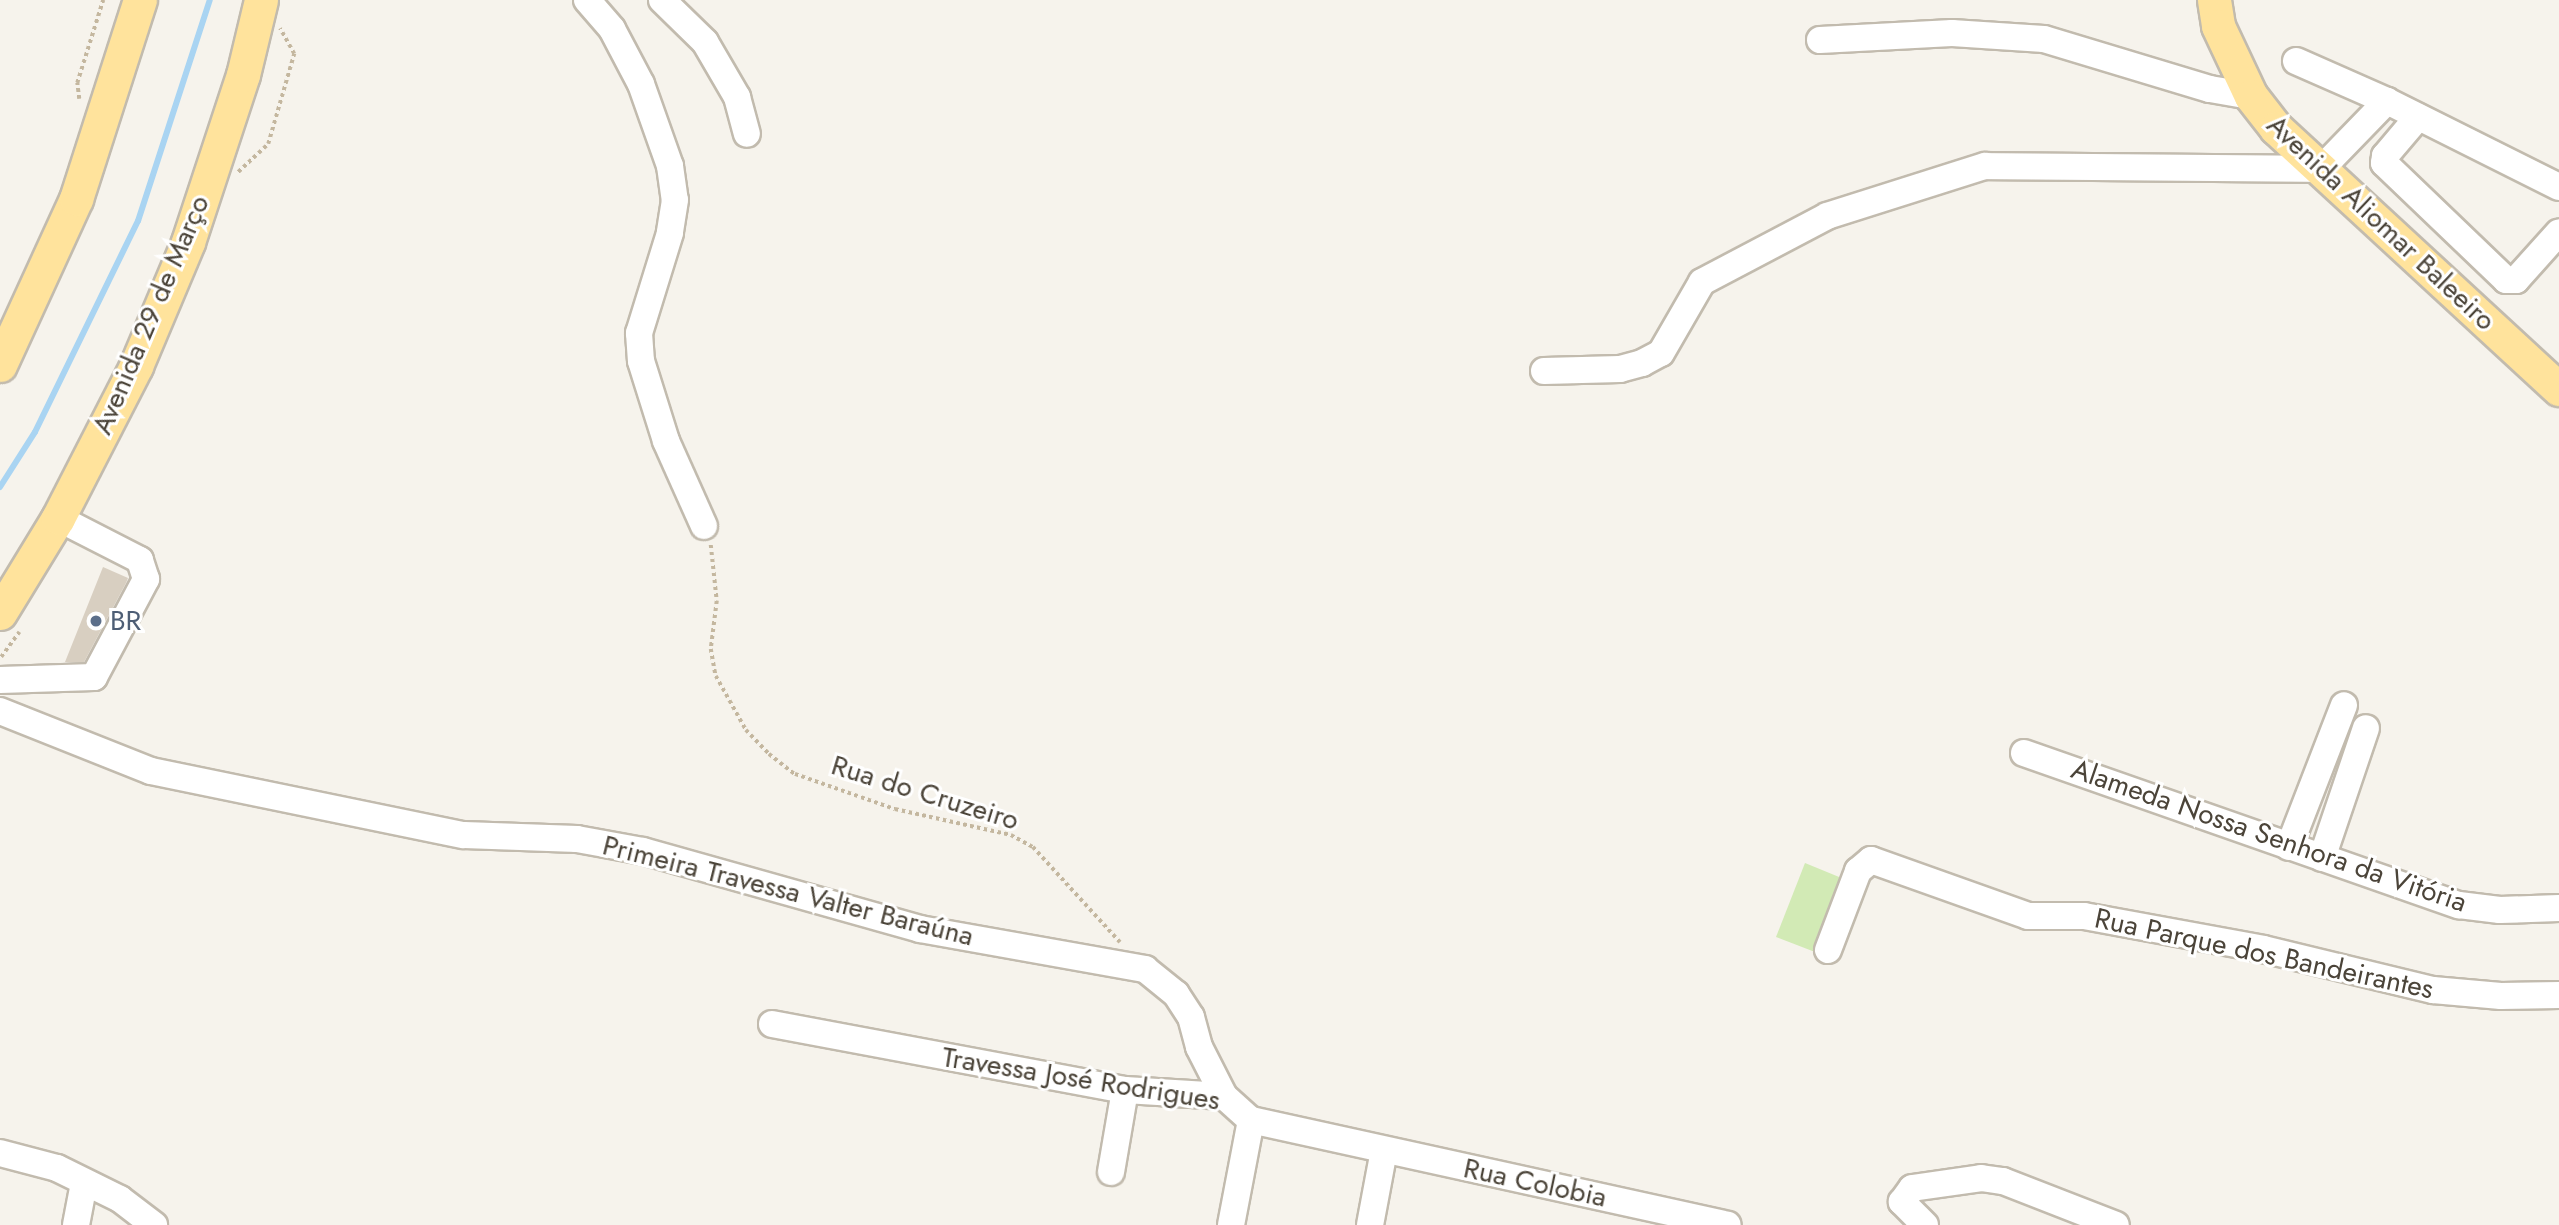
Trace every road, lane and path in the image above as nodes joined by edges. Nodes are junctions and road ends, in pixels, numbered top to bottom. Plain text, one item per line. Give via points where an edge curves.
1 (103, 0) edge
2 (140, 0) edge
3 (261, 0) edge
4 (587, 0) edge
5 (662, 0) edge
6 (2214, 0) edge
7 (1820, 40) dead end
8 (2296, 61) dead end
9 (2251, 96) junction
10 (2387, 101) junction
11 (80, 105) dead end
12 (2418, 117) junction
13 (747, 134) dead end
14 (2321, 169) junction
15 (2559, 187) edge
16 (2559, 232) edge
17 (0, 365) edge
18 (1544, 371) dead end
19 (2559, 389) edge
20 (58, 518) junction
21 (704, 526) joint
22 (0, 613) edge
23 (0, 680) edge
24 (2344, 705) dead end
25 (0, 711) edge
26 (2366, 728) dead end
27 (2024, 753) dead end
28 (2290, 847) junction
29 (2322, 858) junction
30 (2559, 908) edge
31 (1828, 950) dead end
32 (1145, 969) junction
33 (2559, 995) edge
34 (772, 1024) dead end
35 (1125, 1090) junction
36 (1224, 1096) junction
37 (1251, 1119) junction
38 (1384, 1150) junction
39 (0, 1153) edge
40 (1111, 1172) dead end
41 (84, 1183) junction
42 (76, 1225) edge
43 (155, 1225) edge
44 (1231, 1225) edge
45 (1370, 1225) edge
46 (1728, 1225) edge
47 (1925, 1225) edge
48 (2116, 1225) edge

1 - 11 path via 77,83
2 - 17 main road via 76,199
3 - 20 main road, Avenida 29 de Março via 243,75 188,242 136,366
4 - 21 street via 612,29 640,84 670,166 675,200 670,233 639,333 641,361 666,441
5 - 13 street via 705,42 737,97
6 - 9 main road, Avenida Aliomar Baleeiro via 2218,26
7 - 9 street via 1965,33 2044,39 2210,89
8 - 10 street
9 - 14 main road, Avenida Aliomar Baleeiro via 2276,128
10 - 12 street
10 - 14 street
12 - 15 street
12 - 16 street via 2384,163 2506,280 2516,280
14 - 18 street via 1985,166 1957,173 1827,216 1702,282 1661,354 1619,369
14 - 19 main road, Avenida Aliomar Baleeiro
20 - 22 main road, Avenida 29 de Março
20 - 23 street via 139,560 146,579 94,677
21 - 32 path, Rua do Cruzeiro via 714,552 711,649 716,676 746,730 769,754 795,774 895,809 1011,835 1034,847
24 - 28 street
25 - 32 street, Primeira Travessa Valter Baraúna via 151,771 464,835 578,839 643,851 920,929
26 - 29 street
27 - 28 street, Alameda Nossa Senhora da Vitória
28 - 29 street, Alameda Nossa Senhora da Vitória
29 - 30 street, Alameda Nossa Senhora da Vitória via 2459,905 2500,910
31 - 33 street, Rua Parque dos Bandeirantes via 1858,871 1871,860 2028,916 2084,916 2249,947 2433,990
32 - 36 street, Primeira Travessa Valter Baraúna via 1176,994 1191,1017 1199,1047
34 - 35 street, Travessa José Rodrigues
35 - 36 street, Travessa José Rodrigues
35 - 40 street
36 - 37 street, Travessa José Rodrigues
37 - 38 street, Travessa José Rodrigues
37 - 44 street
38 - 45 street
38 - 46 street, Rua Colobia
39 - 41 street via 29,1157
41 - 42 street
41 - 43 street via 120,1199
47 - 48 street via 1907,1211 1903,1195 1925,1183 1981,1178 2003,1181

